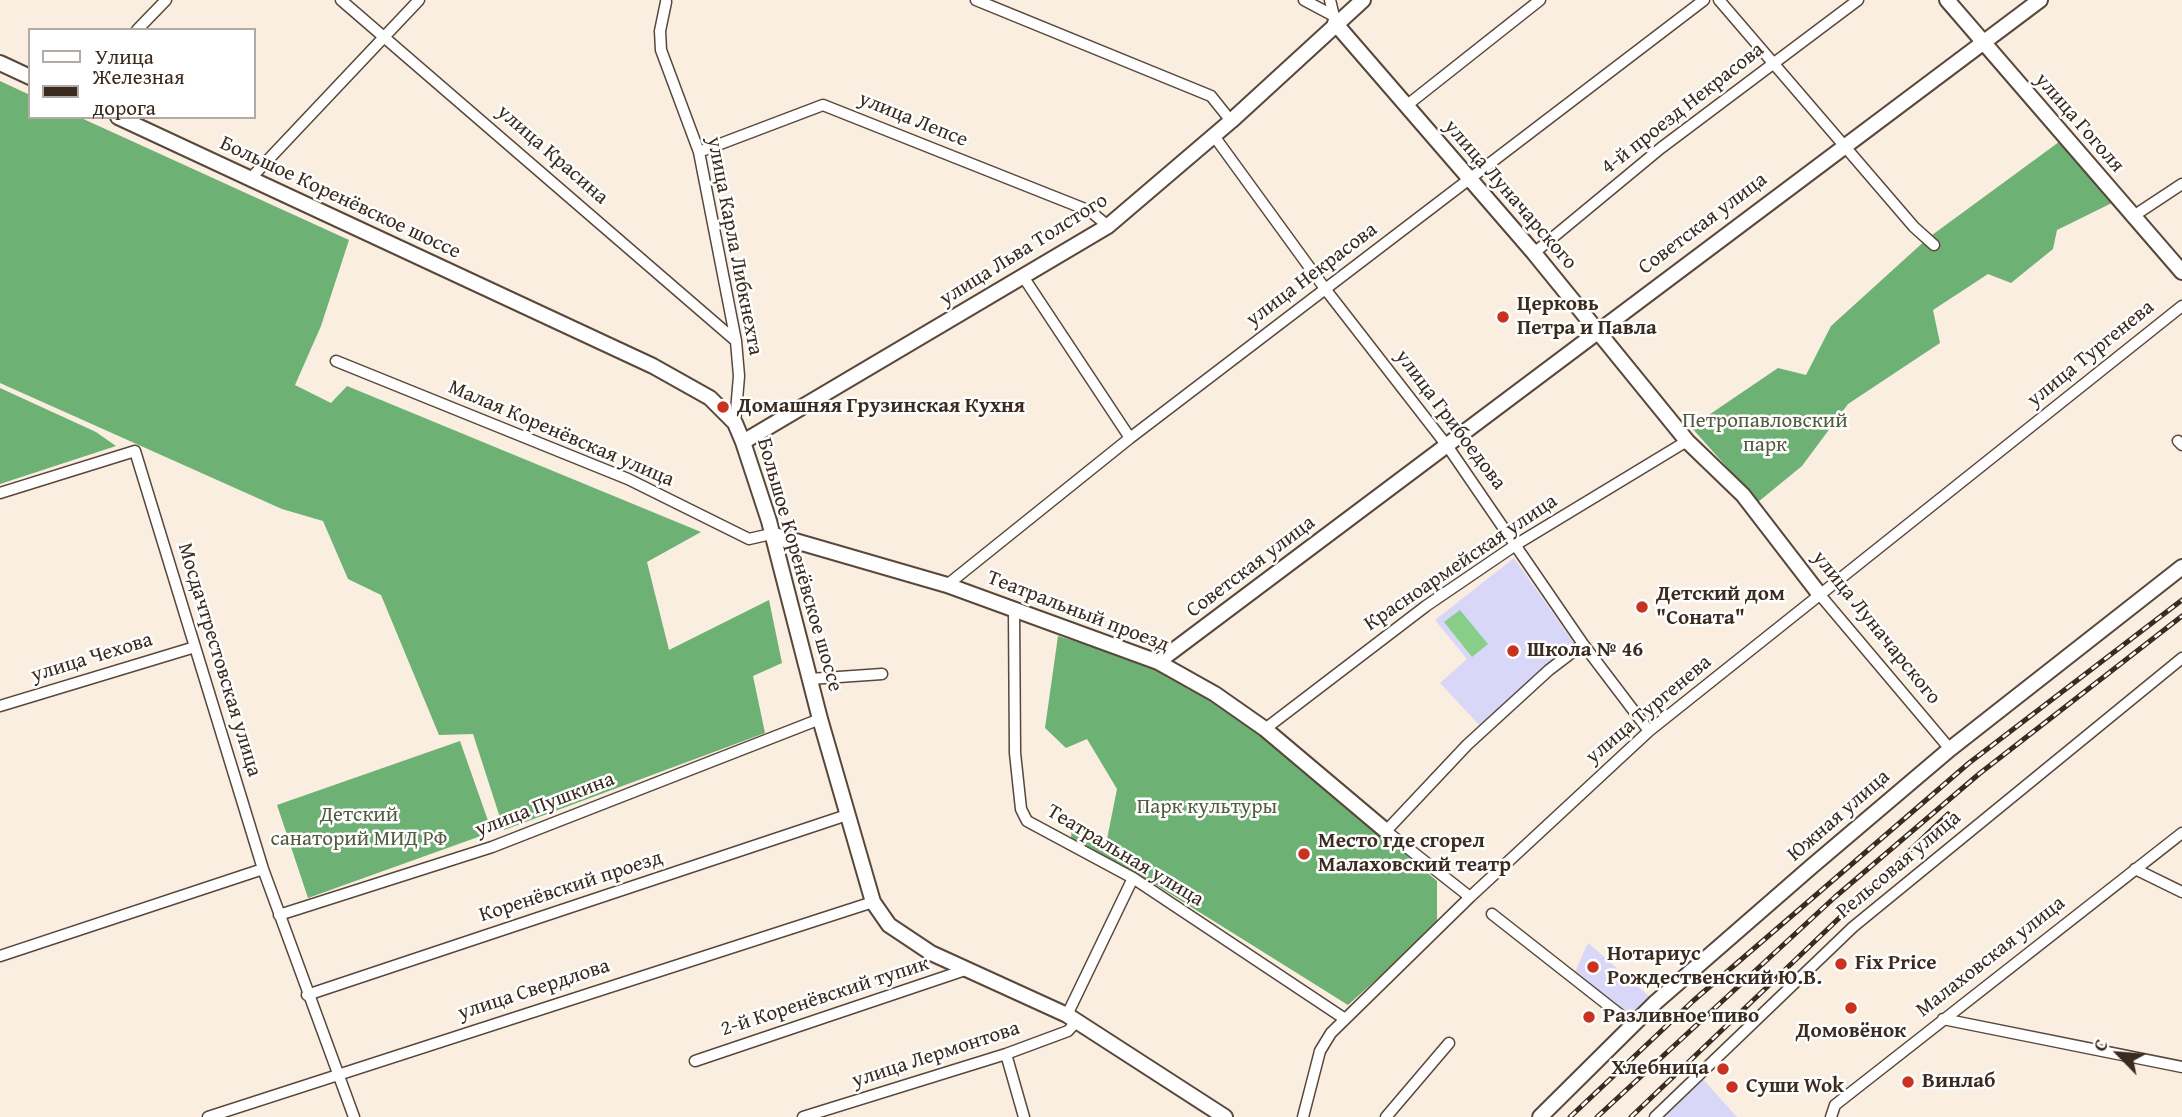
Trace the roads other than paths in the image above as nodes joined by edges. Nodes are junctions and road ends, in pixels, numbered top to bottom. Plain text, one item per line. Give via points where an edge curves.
1 (166, 0) edge
2 (341, 0) edge
3 (419, 0) edge
4 (976, 0) edge
5 (1304, 0) edge
6 (1327, 0) edge
7 (1363, 0) edge
8 (1540, 0) edge
9 (1704, 0) edge
10 (1719, 0) edge
11 (1858, 0) edge
12 (1947, 0) edge
13 (2040, 0) edge
14 (666, 1) edge
15 (1335, 19) junction
16 (139, 28) edge
17 (385, 37) junction
18 (1982, 43) junction
19 (0, 63) edge
20 (1772, 63) junction
21 (28, 76) edge
22 (1406, 106) junction
23 (122, 119) edge
24 (1231, 121) junction
25 (1214, 136) junction
26 (1845, 144) junction
27 (699, 152) junction
28 (250, 179) junction
29 (1468, 180) junction
30 (2182, 184) edge
31 (2132, 217) junction
32 (1108, 226) junction
33 (1934, 245) dead end
34 (1534, 253) junction
35 (2182, 272) edge
36 (1024, 278) junction
37 (1326, 290) junction
38 (2182, 306) edge
39 (1598, 329) junction
40 (736, 341) junction
41 (335, 360) dead end
42 (734, 423) junction
43 (1130, 438) junction
44 (1687, 441) junction
45 (743, 442) junction
46 (1448, 447) junction
47 (0, 493) edge
48 (771, 534) junction
49 (1517, 544) junction
50 (2182, 567) edge
51 (947, 586) junction
52 (1820, 595) junction
53 (1014, 610) junction
54 (1583, 644) junction
55 (195, 647) junction
56 (2182, 658) edge
57 (1158, 662) junction
58 (882, 674) dead end
59 (810, 678) junction
60 (0, 706) edge
61 (820, 719) junction
62 (1265, 729) junction
63 (1649, 731) junction
64 (1950, 749) junction
65 (847, 815) junction
66 (1386, 831) junction
67 (2182, 833) edge
68 (263, 869) junction
69 (2135, 869) junction
70 (1133, 878) junction
71 (2182, 892) edge
72 (1470, 897) junction
73 (873, 902) junction
74 (1492, 914) dead end
75 (279, 915) junction
76 (0, 956) edge
77 (968, 969) junction
78 (307, 995) junction
79 (1072, 1018) junction
80 (1943, 1019) junction
81 (1345, 1020) junction
82 (1632, 1024) junction
83 (1449, 1043) dead end
84 (1006, 1054) junction
85 (695, 1060) dead end
86 (2182, 1067) edge
87 (339, 1073) junction
88 (208, 1117) edge
89 (354, 1117) edge
90 (803, 1117) edge
91 (1024, 1117) edge
92 (1225, 1117) edge
93 (1303, 1117) edge
94 (1387, 1117) edge
95 (1540, 1117) edge
96 (1655, 1117) edge
97 (1831, 1117) edge

1 - 16 street
2 - 17 street, улица Красина
3 - 17 street
4 - 24 street via 1211,96
5 - 15 street
6 - 15 street
7 - 15 street, улица Льва Толстого
8 - 22 street
9 - 29 street, улица Некрасова
10 - 20 street
11 - 20 street, 4-й проезд Некрасова
12 - 18 street, улица Гоголя
13 - 18 street, Советская улица
14 - 27 street, улица Карла Либкнехта via 661,50
15 - 22 street, улица Луначарского
15 - 24 street, улица Льва Толстого
17 - 28 street
17 - 40 street, улица Красина
18 - 26 street, Советская улица
18 - 31 street, улица Гоголя
19 - 21 street
20 - 26 street
20 - 34 street, 4-й проезд Некрасова
22 - 29 street, улица Луначарского
23 - 28 street, Большое Коренёвское шоссе
24 - 25 street, улица Льва Толстого
25 - 32 street, улица Льва Толстого
25 - 37 street, улица Грибоедова
26 - 33 street
26 - 39 street, Советская улица
27 - 32 street, улица Лепсе via 823,105 1090,211
27 - 40 street, улица Карла Либкнехта
28 - 42 street, Большое Коренёвское шоссе via 653,366 699,390
29 - 34 street, улица Луначарского
29 - 37 street, улица Некрасова
30 - 31 street
31 - 35 street, улица Гоголя
32 - 36 street, улица Льва Толстого
34 - 39 street, улица Луначарского
36 - 43 street
36 - 45 street, улица Льва Толстого
37 - 43 street, улица Некрасова
37 - 46 street, улица Грибоедова
38 - 52 street, улица Тургенева
39 - 44 street, улица Луначарского
39 - 46 street, Советская улица
40 - 42 street, улица Карла Либкнехта via 739,376
41 - 48 street, Малая Коренёвская улица via 628,479 749,539
42 - 45 street, Большое Коренёвское шоссе
43 - 51 street, улица Некрасова
44 - 49 street, Красноармейская улица
44 - 52 street, улица Луначарского via 1743,495
45 - 48 street, Большое Коренёвское шоссе
46 - 49 street, улица Грибоедова
46 - 57 street, Советская улица
47 - 55 street, Мосдачтрестовская улица via 135,451
48 - 51 street, Театральный проезд
48 - 59 street, Большое Коренёвское шоссе
49 - 54 street, улица Грибоедова
49 - 62 street, Красноармейская улица via 1426,606
50 - 64 street, Южная улица
51 - 53 street, Театральный проезд
52 - 63 street, улица Тургенева
52 - 64 street, улица Луначарского
53 - 57 street, Театральный проезд
53 - 70 street, Театральная улица via 1014,754 1021,809 1027,821
54 - 63 street, улица Грибоедова
54 - 66 street via 1467,745
55 - 60 street, улица Чехова
55 - 68 street, Мосдачтрестовская улица
56 - 96 street, Рельсовая улица via 1853,927
57 - 62 street, Театральный проезд
58 - 59 street
59 - 61 street, Большое Коренёвское шоссе
61 - 65 street, Большое Коренёвское шоссе
61 - 75 street, улица Пушкина via 492,847
62 - 66 street, Театральный проезд
63 - 72 street, улица Тургенева
64 - 82 street, Южная улица
65 - 73 street, Большое Коренёвское шоссе
65 - 78 street, Коренёвский проезд
66 - 72 street, Театральный проезд
67 - 69 street, Малаховская улица
68 - 75 street, Мосдачтрестовская улица
68 - 76 street
69 - 71 street
69 - 80 street, Малаховская улица
70 - 79 street
70 - 81 street, Театральная улица
72 - 81 street, улица Тургенева
73 - 77 street, Большое Коренёвское шоссе via 900,934
73 - 87 street, улица Свердлова
74 - 82 street
75 - 78 street, Мосдачтрестовская улица
77 - 79 street, Большое Коренёвское шоссе
77 - 85 street, 2-й Коренёвский тупик
78 - 87 street, Мосдачтрестовская улица
79 - 84 street, улица Лермонтова via 1068,1031
79 - 92 street, Большое Коренёвское шоссе
80 - 86 street
80 - 97 street, Малаховская улица via 1835,1105
81 - 93 street, улица Тургенева via 1320,1052
82 - 95 street, Южная улица
83 - 94 street
84 - 90 street, улица Лермонтова
84 - 91 street
87 - 88 street, улица Свердлова
87 - 89 street, Мосдачтрестовская улица

